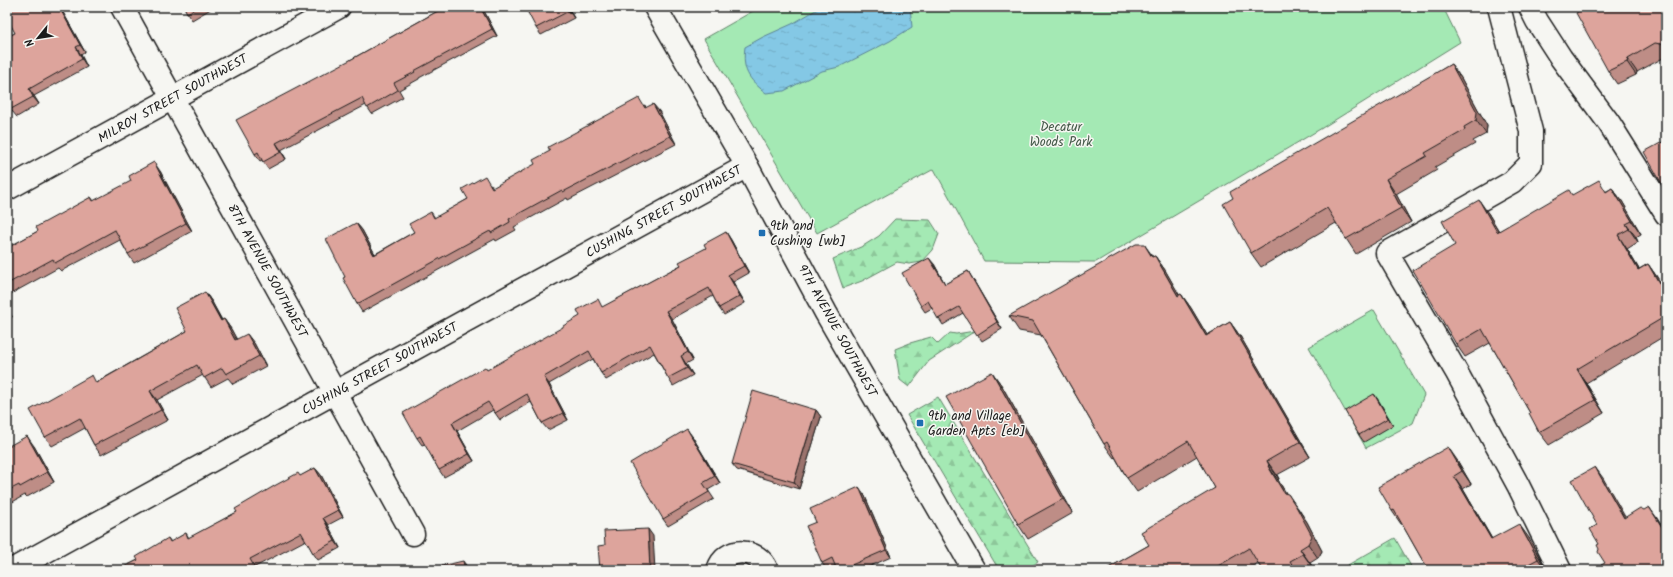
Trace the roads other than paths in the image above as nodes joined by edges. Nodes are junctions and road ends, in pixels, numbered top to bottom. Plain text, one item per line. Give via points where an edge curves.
1 (122, 7) edge
2 (339, 7) edge
3 (655, 7) edge
4 (1499, 7) edge
5 (1530, 7) edge
6 (173, 99) junction
7 (747, 166) junction
8 (7, 189) edge
9 (1666, 214) edge
10 (335, 393) junction
11 (413, 534) dead end
12 (12, 570) edge
13 (718, 570) edge
14 (767, 570) edge
15 (974, 570) edge
16 (1560, 570) edge

1 - 6 street, 8TH AVENUE SOUTHWEST
2 - 6 street, MILROY STREET SOUTHWEST
3 - 7 street, 9TH AVENUE SOUTHWEST
4 - 16 street via 1531,131 1531,163 1512,182 1387,253 1457,373 1518,485
5 - 9 street via 1561,58 1609,123
6 - 8 street, MILROY STREET SOUTHWEST
6 - 10 street, 8TH AVENUE SOUTHWEST
7 - 10 street, CUSHING STREET SOUTHWEST
7 - 15 street, 9TH AVENUE SOUTHWEST via 826,313
10 - 11 street, 8TH AVENUE SOUTHWEST
10 - 12 street, CUSHING STREET SOUTHWEST
13 - 14 street via 723,560 730,555 748,552 756,555

